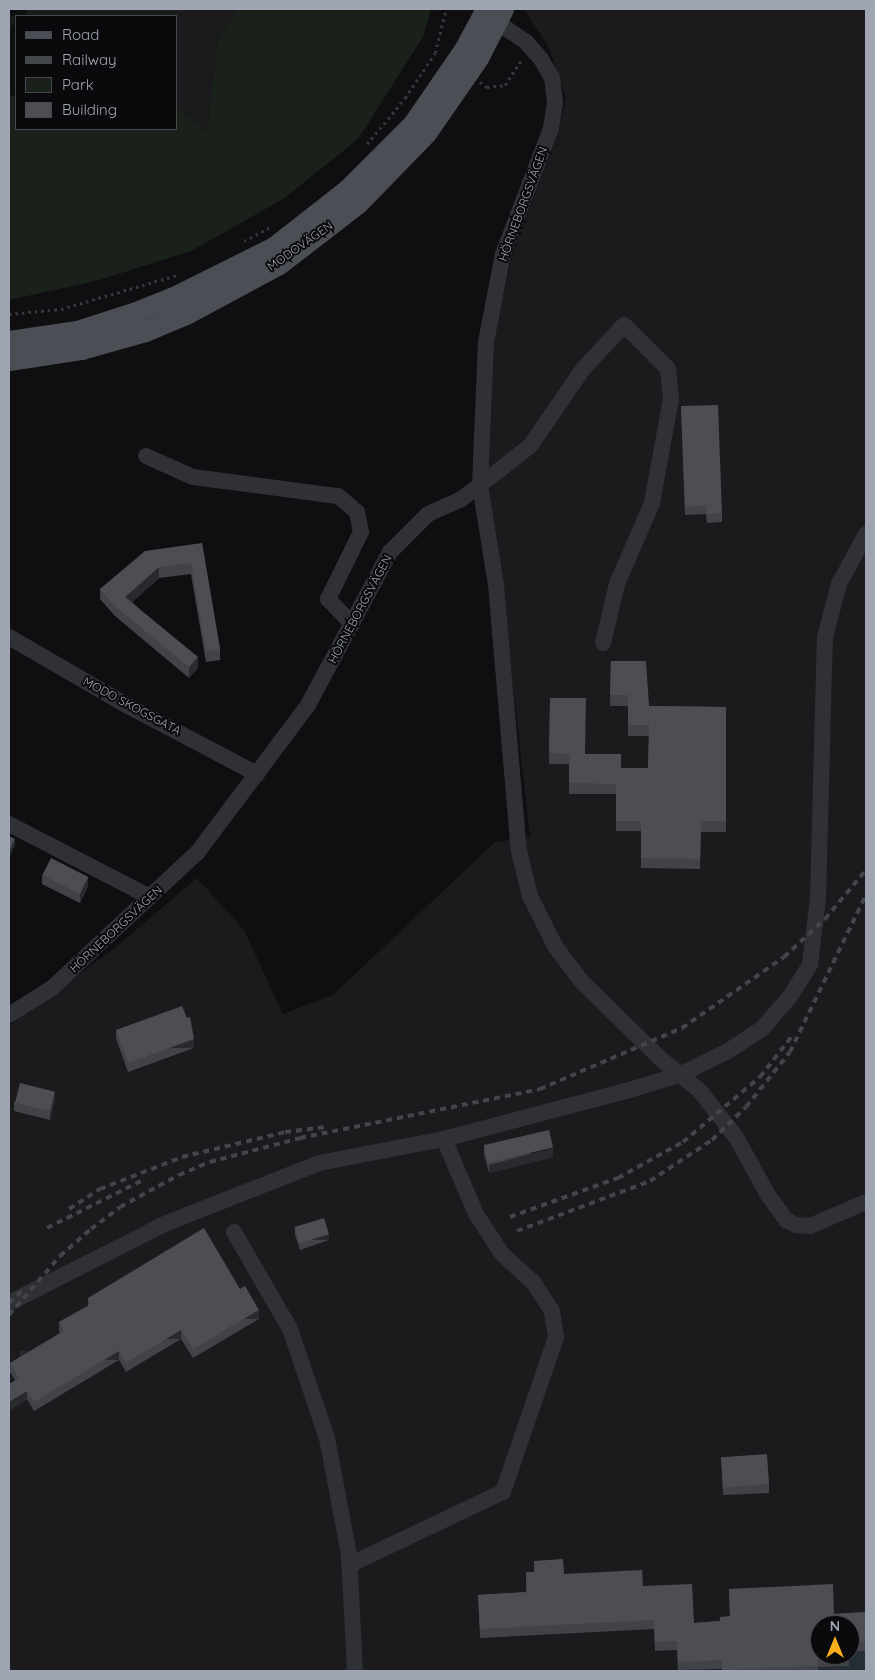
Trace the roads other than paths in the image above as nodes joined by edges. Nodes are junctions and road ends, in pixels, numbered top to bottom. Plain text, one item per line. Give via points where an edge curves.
1 (493, 13) edge
2 (9, 341) edge
3 (9, 360) edge
4 (146, 456) dead end
5 (480, 485) junction
6 (866, 534) edge
7 (352, 624) junction
8 (10, 640) edge
9 (603, 643) dead end
10 (257, 774) junction
11 (9, 824) edge
12 (150, 897) junction
13 (9, 1015) edge
14 (679, 1074) junction
15 (444, 1138) junction
16 (866, 1202) edge
17 (234, 1232) dead end
18 (9, 1302) edge
19 (349, 1565) junction
20 (355, 1671) edge

1 - 2 main road, MODOVÄGEN via 413,124 348,189 274,247 186,292 136,312 77,331
1 - 3 main road, MODOVÄGEN via 463,81 426,133 358,203 279,264 186,314 145,331 82,349
1 - 5 street, HÖRNEBORGSVÄGEN via 541,59 552,78 555,102 551,128 503,254 486,342
4 - 7 street via 193,477 338,496 357,512 361,532 328,600
5 - 7 street, HÖRNEBORGSVÄGEN via 460,500 428,514 390,552
5 - 9 street via 530,446 583,368 624,325 668,368 671,398 652,503 617,584
5 - 14 street via 498,594 520,851 530,896 555,946 582,981
6 - 14 street via 839,584 825,637 818,899 810,964 791,995 763,1028 728,1052
7 - 10 street, HÖRNEBORGSVÄGEN via 308,705
8 - 10 street, MODO SKOGSGATA
10 - 12 street, HÖRNEBORGSVÄGEN via 197,853
11 - 12 street
12 - 13 street, HÖRNEBORGSVÄGEN via 52,988
14 - 15 street
14 - 16 street via 700,1091 736,1138 786,1220 810,1226
15 - 18 street via 328,1161 292,1173 167,1223
15 - 19 street via 476,1214 502,1254 534,1283 552,1311 556,1337 503,1492
17 - 19 street via 293,1337 327,1438
19 - 20 street

